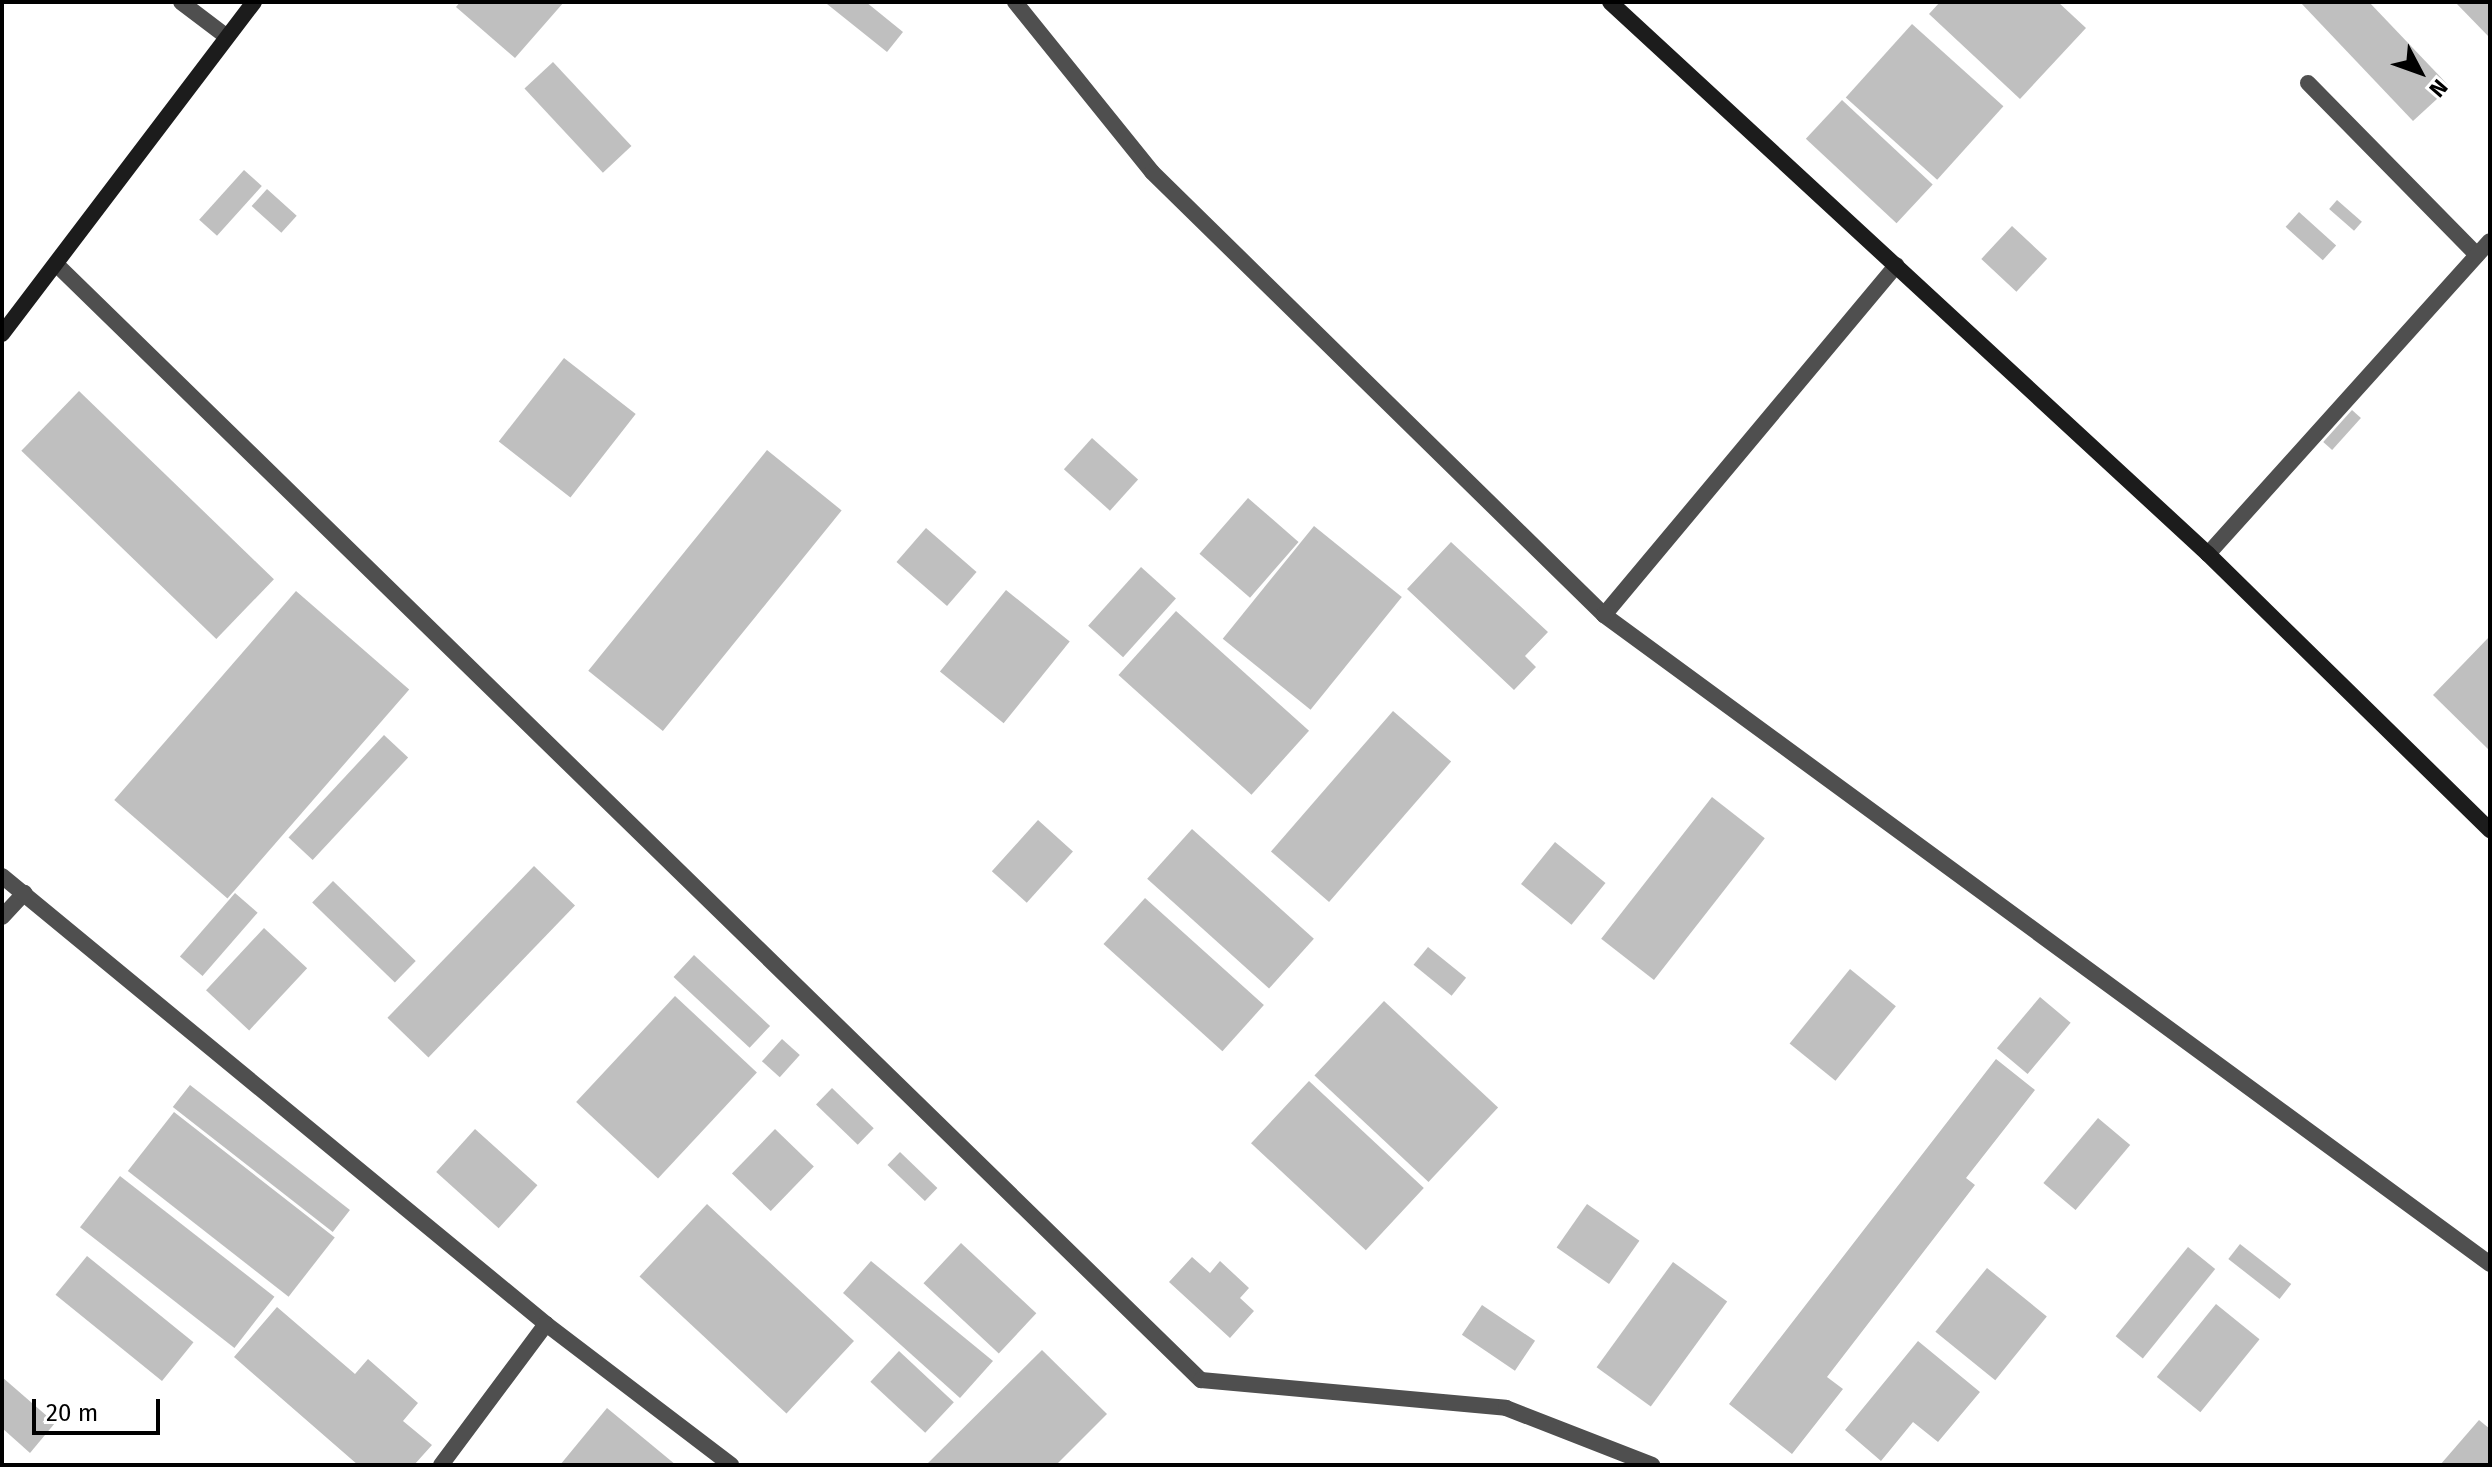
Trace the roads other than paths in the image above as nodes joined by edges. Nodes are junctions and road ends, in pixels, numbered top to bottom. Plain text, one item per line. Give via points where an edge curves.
1 (181, 2) edge
2 (254, 2) edge
3 (1015, 2) edge
4 (1610, 2) edge
5 (226, 36) junction
6 (2308, 83) dead end
7 (2490, 241) edge
8 (2477, 255) junction
9 (56, 264) junction
10 (1897, 265) junction
11 (2, 334) edge
12 (2208, 554) junction
13 (1604, 615) junction
14 (2490, 830) edge
15 (2, 876) edge
16 (24, 893) junction
17 (2, 917) edge
18 (2490, 1264) edge
19 (546, 1324) junction
20 (441, 1465) edge
21 (731, 1465) edge
22 (1652, 1465) edge

1 - 5 street
2 - 5 street
3 - 13 street via 1152,172
4 - 10 street
5 - 9 street
6 - 8 street
7 - 8 street
8 - 12 street
9 - 11 street
9 - 22 street via 1201,1380 1506,1408
10 - 12 street
10 - 13 street
12 - 14 street
13 - 18 street
15 - 16 street
16 - 17 street
16 - 19 street
19 - 20 street
19 - 21 street

